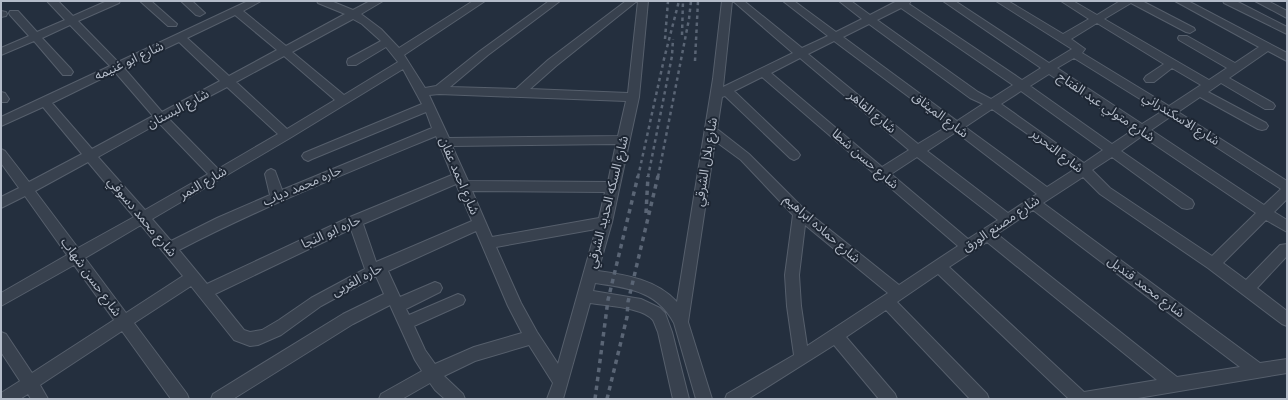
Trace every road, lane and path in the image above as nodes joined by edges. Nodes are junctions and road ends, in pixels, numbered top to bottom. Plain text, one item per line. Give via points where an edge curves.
1 (52, 1) edge
2 (145, 1) edge
3 (186, 1) edge
4 (256, 1) edge
5 (322, 1) edge
6 (378, 1) edge
7 (480, 1) edge
8 (555, 1) edge
9 (632, 1) edge
10 (643, 1) edge
11 (727, 1) edge
12 (738, 1) edge
13 (788, 1) edge
14 (844, 1) edge
15 (948, 1) edge
16 (1066, 1) edge
17 (1127, 1) edge
18 (1134, 1) edge
19 (1180, 1) edge
20 (1228, 1) edge
21 (1260, 1) edge
22 (112, 2) edge
23 (903, 2) edge
24 (1004, 2) edge
25 (236, 10) junction
26 (14, 12) dead end
27 (200, 13) dead end
28 (354, 15) junction
29 (1287, 15) edge
30 (869, 19) junction
31 (1095, 20) junction
32 (71, 21) junction
33 (172, 24) dead end
34 (1287, 32) edge
35 (36, 36) junction
36 (835, 36) junction
37 (180, 37) junction
38 (1063, 39) junction
39 (387, 42) junction
40 (1268, 46) junction
41 (286, 51) junction
42 (1077, 51) junction
43 (1, 52) edge
44 (801, 53) junction
45 (1287, 57) edge
46 (401, 59) junction
47 (352, 62) dead end
48 (1171, 64) junction
49 (117, 67) junction
50 (1049, 68) junction
51 (1236, 68) junction
52 (67, 72) dead end
53 (763, 72) junction
54 (1150, 79) dead end
55 (228, 82) junction
56 (1210, 85) junction
57 (1022, 86) junction
58 (439, 90) junction
59 (422, 92) junction
60 (722, 92) junction
61 (519, 93) junction
62 (633, 97) junction
63 (344, 100) junction
64 (44, 102) junction
65 (992, 105) junction
66 (429, 106) junction
67 (1269, 106) dead end
68 (1170, 112) junction
69 (161, 118) junction
70 (1, 122) edge
71 (1262, 126) dead end
72 (956, 127) junction
73 (711, 131) junction
74 (1141, 131) junction
75 (286, 135) junction
76 (441, 136) junction
77 (624, 140) junction
78 (1113, 150) junction
79 (918, 151) junction
80 (1, 154) edge
81 (794, 155) dead end
82 (90, 156) junction
83 (308, 156) dead end
84 (1082, 170) junction
85 (882, 173) junction
86 (271, 174) dead end
87 (216, 176) junction
88 (461, 181) junction
89 (613, 187) junction
90 (1287, 187) edge
91 (28, 189) junction
92 (1287, 191) edge
93 (1047, 194) junction
94 (277, 197) junction
95 (1, 203) edge
96 (1033, 203) junction
97 (1187, 204) dead end
98 (1265, 212) junction
99 (800, 214) junction
100 (142, 218) junction
101 (1007, 220) junction
102 (355, 221) junction
103 (605, 222) junction
104 (479, 224) junction
105 (1287, 227) edge
106 (987, 234) junction
107 (488, 243) junction
108 (968, 247) junction
109 (169, 249) junction
110 (1285, 249) dead end
111 (77, 256) junction
112 (1213, 264) junction
113 (939, 266) junction
114 (376, 268) junction
115 (590, 276) junction
116 (193, 277) junction
117 (435, 288) dead end
118 (1247, 289) junction
119 (204, 292) junction
120 (585, 296) junction
121 (892, 297) junction
122 (1, 300) edge
123 (458, 300) dead end
124 (394, 301) junction
125 (1287, 319) edge
126 (124, 322) junction
127 (681, 322) junction
128 (405, 323) junction
129 (239, 334) joint
130 (836, 335) junction
131 (532, 337) junction
132 (1, 339) edge
133 (802, 358) junction
134 (1287, 366) edge
135 (1258, 371) junction
136 (432, 373) junction
137 (561, 382) junction
138 (30, 383) junction
139 (1175, 385) junction
140 (6, 399) edge
141 (40, 399) edge
142 (181, 399) edge
143 (219, 399) edge
144 (387, 399) edge
145 (457, 399) edge
146 (555, 399) edge
147 (681, 399) edge
148 (704, 399) edge
149 (733, 399) edge
150 (889, 399) edge
151 (981, 399) edge
152 (1080, 399) edge
153 (1087, 399) edge

1 - 32 street
2 - 33 street
3 - 27 street
4 - 25 street, شارع ابو غنيمه
5 - 28 street, شارع احمد عفان
6 - 28 street, شارع البستان
7 - 46 street, شارع النمر
8 - 58 street
9 - 61 street via 552,63
10 - 62 street, شارع السكه الحديد الشرقي
11 - 60 street, شارع بلال الشرقي
12 - 44 street, شارع القاهر
13 - 36 street, شارع الميثاق
14 - 30 street, شارع التحرير
15 - 50 street, شارع متولي عبد الفتاح
16 - 31 street
17 - 31 street
18 - 51 street
19 - 40 street
20 - 34 street
21 - 29 street
22 - 32 street
23 - 30 street
23 - 57 street
24 - 38 street, شارع الاسكندراني
25 - 37 street, شارع ابو غنيمه
25 - 41 street
26 - 35 street
28 - 39 street, شارع احمد عفان via 367,23
28 - 41 street, شارع البستان
30 - 36 street
30 - 65 street, شارع التحرير via 974,95
31 - 38 street
31 - 48 street
32 - 35 street
32 - 49 street
35 - 43 street
35 - 52 street
36 - 44 street
36 - 72 street, شارع الميثاق
37 - 49 street, شارع ابو غنيمه
37 - 55 street
38 - 42 street, شارع الاسكندراني
39 - 46 street, شارع احمد عفان
39 - 47 street
40 - 45 street
40 - 51 street, شارع مصنع الورق
41 - 55 street, شارع البستان
41 - 63 street
42 - 50 street
42 - 68 street, شارع الاسكندراني
44 - 53 street
44 - 79 street, شارع القاهر
46 - 59 street, شارع احمد عفان
46 - 63 street, شارع النمر
48 - 54 street
48 - 56 street
49 - 64 street, شارع ابو غنيمه
49 - 69 street
50 - 57 street
50 - 74 street, شارع متولي عبد الفتاح
51 - 56 street, شارع مصنع الورق
53 - 60 street
53 - 85 street, شارع حسن شطا
55 - 69 street, شارع البستان
55 - 75 street
56 - 67 street
56 - 68 street, شارع مصنع الورق
56 - 71 street
57 - 65 street
57 - 78 street
58 - 59 street
58 - 61 street
59 - 66 street, شارع احمد عفان
60 - 73 street, شارع بلال الشرقي
60 - 81 street
61 - 62 street
62 - 77 street, شارع السكه الحديد الشرقي
63 - 75 street, شارع النمر
64 - 70 street, شارع ابو غنيمه
64 - 82 street, شارع محمد دسوقي
65 - 72 street
65 - 84 street, شارع التحرير via 1076,162
66 - 76 street, شارع احمد عفان
66 - 83 street
68 - 74 street, شارع مصنع الورق
68 - 90 street, شارع الاسكندراني
69 - 82 street, شارع البستان
69 - 87 street
72 - 79 street
72 - 93 street, شارع الميثاق
73 - 99 street, شارع حماده ابراهيم via 745,157
73 - 127 street, شارع بلال الشرقي
74 - 78 street, شارع مصنع الورق
74 - 98 street, شارع متولي عبد الفتاح
75 - 87 street, شارع النمر
76 - 77 street
76 - 88 street, شارع احمد عفان
76 - 94 street, حاره محمد دياب
77 - 89 street, شارع السكه الحديد الشرقي
78 - 84 street, شارع مصنع الورق
78 - 97 street
79 - 85 street
79 - 101 street, شارع القاهر
80 - 91 street, شارع حسن شهاب
82 - 91 street, شارع البستان
82 - 100 street, شارع محمد دسوقي
84 - 93 street, شارع مصنع الورق
84 - 112 street, شارع التحرير via 1105,191
85 - 108 street, شارع حسن شطا
86 - 94 street
87 - 100 street, شارع النمر
88 - 89 street
88 - 102 street, حاره ابو النجا
88 - 104 street, شارع احمد عفان
89 - 103 street, شارع السكه الحديد الشرقي
91 - 95 street, شارع البستان
91 - 111 street, شارع حسن شهاب
92 - 98 street
93 - 96 street, شارع مصنع الورق
94 - 109 street, حاره محمد دياب
96 - 101 street, شارع مصنع الورق
96 - 135 street, شارع محمد قنديل
98 - 105 street, شارع متولي عبد الفتاح
98 - 112 street
99 - 121 street, شارع حماده ابراهيم via 839,244
99 - 133 street via 792,291
100 - 109 street, شارع محمد دسوقي
100 - 111 street, شارع النمر
101 - 106 street, شارع مصنع الورق
102 - 114 street
102 - 119 street, حاره ابو النجا
103 - 107 street
103 - 115 street, شارع السكه الحديد الشرقي
104 - 107 street, شارع احمد عفان
104 - 114 street, حاره الغربى
106 - 108 street, شارع مصنع الورق
106 - 139 street
107 - 131 street, شارع احمد عفان via 515,306
108 - 113 street, شارع مصنع الورق
109 - 116 street, شارع محمد دسوقي
110 - 118 street
111 - 122 street, شارع النمر
111 - 126 street, شارع حسن شهاب
112 - 118 street, شارع التحرير
113 - 121 street, شارع مصنع الورق
113 - 152 street
114 - 124 street
114 - 129 street, حاره الغربى via 331,293 263,337 250,339
115 - 120 street, شارع السكه الحديد الشرقي
115 - 127 street via 624,281 650,289 666,300
116 - 119 street, شارع محمد دسوقي
116 - 126 street
117 - 124 street
118 - 125 street, شارع التحرير
119 - 129 street, شارع محمد دسوقي
120 - 137 street, شارع السكه الحديد الشرقي
120 - 147 street via 641,305 660,318
121 - 130 street, شارع مصنع الورق
121 - 151 street, شارع حماده ابراهيم
123 - 128 street
124 - 128 street
124 - 143 street via 348,319
126 - 138 street
126 - 142 street, شارع حسن شهاب
127 - 148 street
128 - 136 street via 420,355
130 - 133 street, شارع مصنع الورق
130 - 150 street
131 - 136 street via 482,352
131 - 137 street, شارع احمد عفان
132 - 138 street
133 - 149 street, شارع مصنع الورق
134 - 135 street
135 - 139 street
136 - 144 street
136 - 145 street
137 - 146 street, شارع السكه الحديد الشرقي
138 - 140 street
138 - 141 street
139 - 153 street

